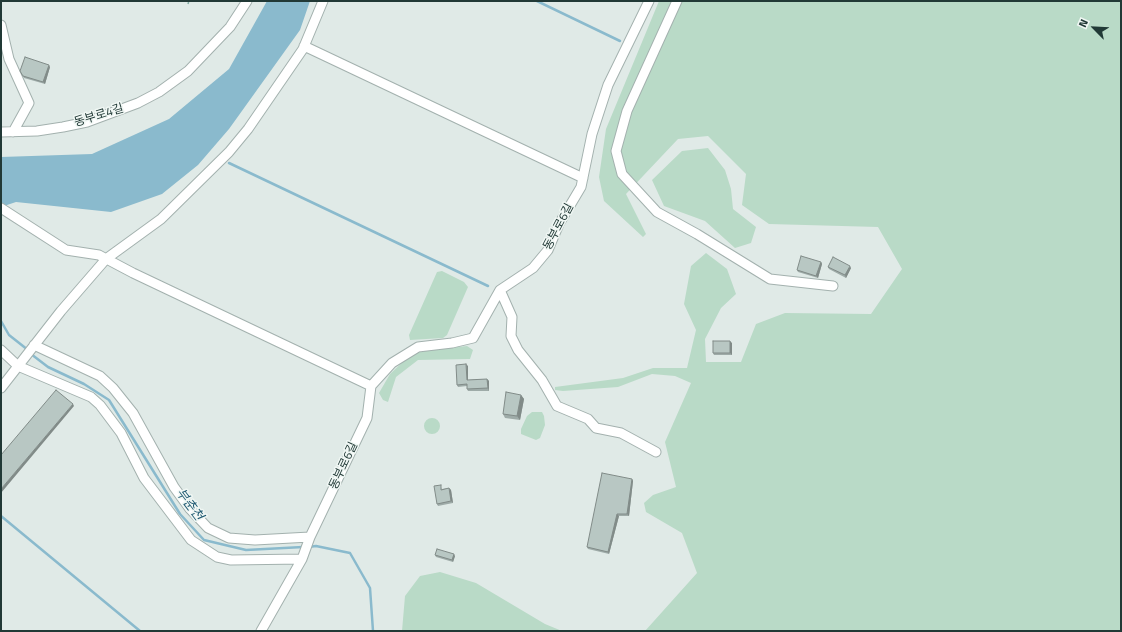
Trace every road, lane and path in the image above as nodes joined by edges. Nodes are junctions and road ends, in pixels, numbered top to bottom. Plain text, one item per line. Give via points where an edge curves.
1 (189, 1) edge
2 (247, 1) edge
3 (323, 1) edge
4 (649, 1) edge
5 (677, 1) edge
6 (188, 4) dead end
7 (1, 25) edge
8 (304, 46) junction
9 (1, 132) edge
10 (13, 132) junction
11 (583, 178) junction
12 (2, 209) edge
13 (106, 259) junction
14 (832, 286) dead end
15 (500, 290) junction
16 (34, 345) junction
17 (1, 350) edge
18 (18, 366) junction
19 (371, 386) junction
20 (1, 388) edge
21 (656, 452) dead end
22 (310, 537) junction
23 (302, 559) junction
24 (261, 631) edge

1 - 6 path
2 - 10 street, 동부로4길 via 230,27 188,71 154,94 111,114 62,127
3 - 8 street
4 - 11 street, 동부로6길 via 608,85 592,134
5 - 14 street via 627,111 616,151 622,174 657,212 770,279
7 - 10 street via 9,59 29,103
8 - 11 street
8 - 13 street via 270,99 229,152 161,218
9 - 10 street, 동부로4길
11 - 15 street, 동부로6길 via 581,187 559,224 548,250 533,268
12 - 13 street via 66,250 99,255
13 - 16 street
13 - 19 street
15 - 19 street, 동부로6길 via 473,338 418,346 392,363
15 - 21 street via 512,317 511,336 557,406 588,419 596,428 621,433
16 - 18 street
16 - 22 street via 100,376 113,388 133,413 174,487 208,528 229,538 255,540
17 - 18 street
18 - 20 street
18 - 23 street via 92,397 100,405 121,433 144,478 191,540 217,557 231,560
19 - 22 street, 동부로6길 via 367,418
22 - 23 street, 동부로6길
23 - 24 street, 동부로6길

